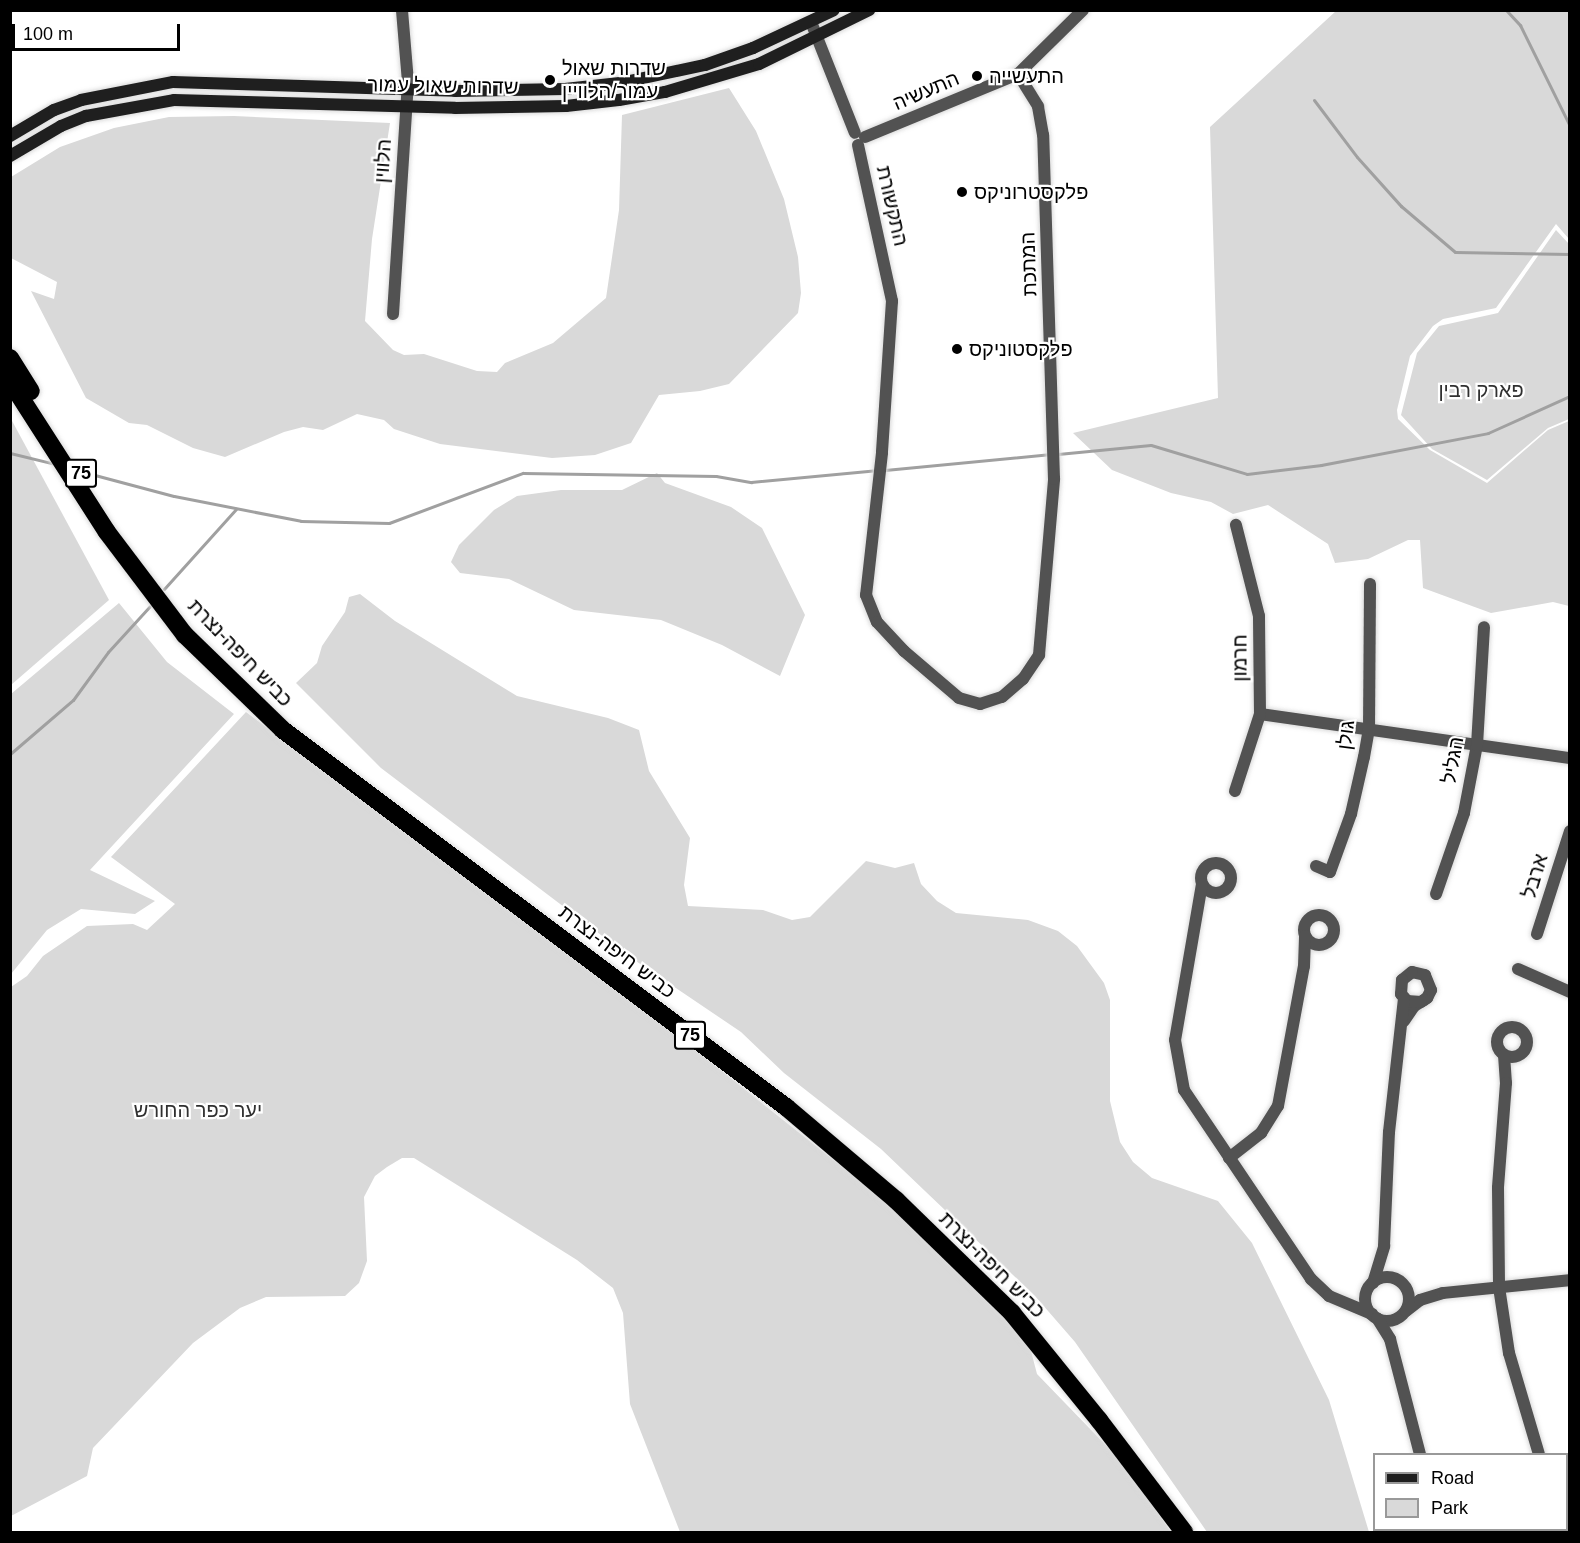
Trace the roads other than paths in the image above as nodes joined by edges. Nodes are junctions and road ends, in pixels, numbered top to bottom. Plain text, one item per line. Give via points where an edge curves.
1 (402, 10) edge
2 (834, 10) edge
3 (869, 10) edge
4 (1083, 10) edge
5 (811, 22) junction
6 (818, 38) junction
7 (1018, 74) junction
8 (407, 89) junction
9 (406, 106) junction
10 (10, 136) edge
11 (859, 138) junction
12 (10, 156) edge
13 (888, 276) joint
14 (393, 314) dead end
15 (12, 369) edge
16 (1236, 525) dead end
17 (1370, 584) dead end
18 (1484, 627) dead end
19 (1260, 714) junction
20 (1369, 729) junction
21 (1477, 745) junction
22 (1569, 758) edge
23 (1236, 790) dead end
24 (1569, 831) edge
25 (1316, 866) dead end
26 (1202, 884) junction
27 (1217, 894) junction
28 (1436, 894) dead end
29 (1198, 918) junction
30 (1537, 934) dead end
31 (1305, 936) junction
32 (1321, 945) junction
33 (1304, 966) junction
34 (1518, 969) dead end
35 (1569, 992) edge
36 (1404, 998) junction
37 (1420, 1002) junction
38 (1404, 1022) junction
39 (1504, 1055) junction
40 (1521, 1055) junction
41 (1506, 1083) junction
42 (1228, 1158) junction
43 (1384, 1244) junction
44 (1569, 1281) edge
45 (1401, 1283) junction
46 (1371, 1286) junction
47 (1500, 1287) junction
48 (1324, 1293) junction
49 (1443, 1293) junction
50 (1403, 1314) junction
51 (1374, 1316) junction
52 (1398, 1367) junction
53 (1420, 1453) edge
54 (1538, 1453) edge
55 (1184, 1533) edge

1 - 8 street, הלווין
2 - 5 street, שדרות שאול עמור
3 - 6 street, שדרות שאול עמור
4 - 7 street, התעשיה
5 - 6 street, התקשורת
5 - 8 street, שדרות שאול עמור via 705,64 620,83 565,89
6 - 9 street, שדרות שאול עמור via 710,81 619,100 567,106
6 - 11 street, התקשורת
7 - 11 street, התעשיה
7 - 13 street, המתכת via 1038,106 1043,135 1054,479 1039,655 1023,680 1002,696 980,704 959,698 877,622 866,595 884,429 892,301
8 - 9 street, הלווין
8 - 10 street, שדרות שאול עמור via 216,81 141,86 54,110
9 - 12 street, שדרות שאול עמור via 216,99 144,102 61,126
9 - 14 street, הלווין
11 - 13 street, התקשורת
15 - 55 highway, כביש חיפה-נצרת / 75 via 107,532 185,635 283,730 786,1107 896,1200 1012,1313
16 - 19 street, חרמון via 1259,616
17 - 20 street, גולן
18 - 21 street, הגליל
19 - 20 street
19 - 23 street, חרמון
20 - 21 street
20 - 25 street, גולן via 1351,814 1330,872
21 - 22 street
21 - 28 street, הגליל via 1464,813
24 - 30 street, ארבל
26 - 27 street
26 - 27 street via 1205,867 1217,863 1225,866 1232,876 1230,884
26 - 29 street
27 - 29 street
29 - 42 street via 1177,1022 1175,1056 1184,1090
31 - 32 street via 1310,943
31 - 32 street via 1308,919 1316,915 1328,918 1334,933
31 - 33 street
32 - 33 street
33 - 42 street via 1278,1106 1261,1133
34 - 35 street
36 - 37 street
36 - 37 street via 1402,980 1408,974 1421,973 1430,982 1431,990
36 - 38 street
37 - 38 street
38 - 43 street via 1389,1132
39 - 40 street
39 - 40 street via 1497,1044 1499,1035 1514,1027 1525,1032 1528,1040
39 - 41 street
40 - 41 street
41 - 47 street via 1498,1167
42 - 48 street
43 - 45 street
43 - 46 street
44 - 47 street
45 - 46 street via 1383,1278
45 - 49 street
45 - 50 street via 1409,1296
46 - 48 street via 1344,1298
46 - 51 street via 1366,1304
47 - 49 street
47 - 54 street via 1509,1353
48 - 51 street
49 - 50 street via 1420,1300
50 - 51 street via 1387,1321
50 - 52 street via 1396,1328
51 - 52 street via 1390,1339
52 - 53 street

